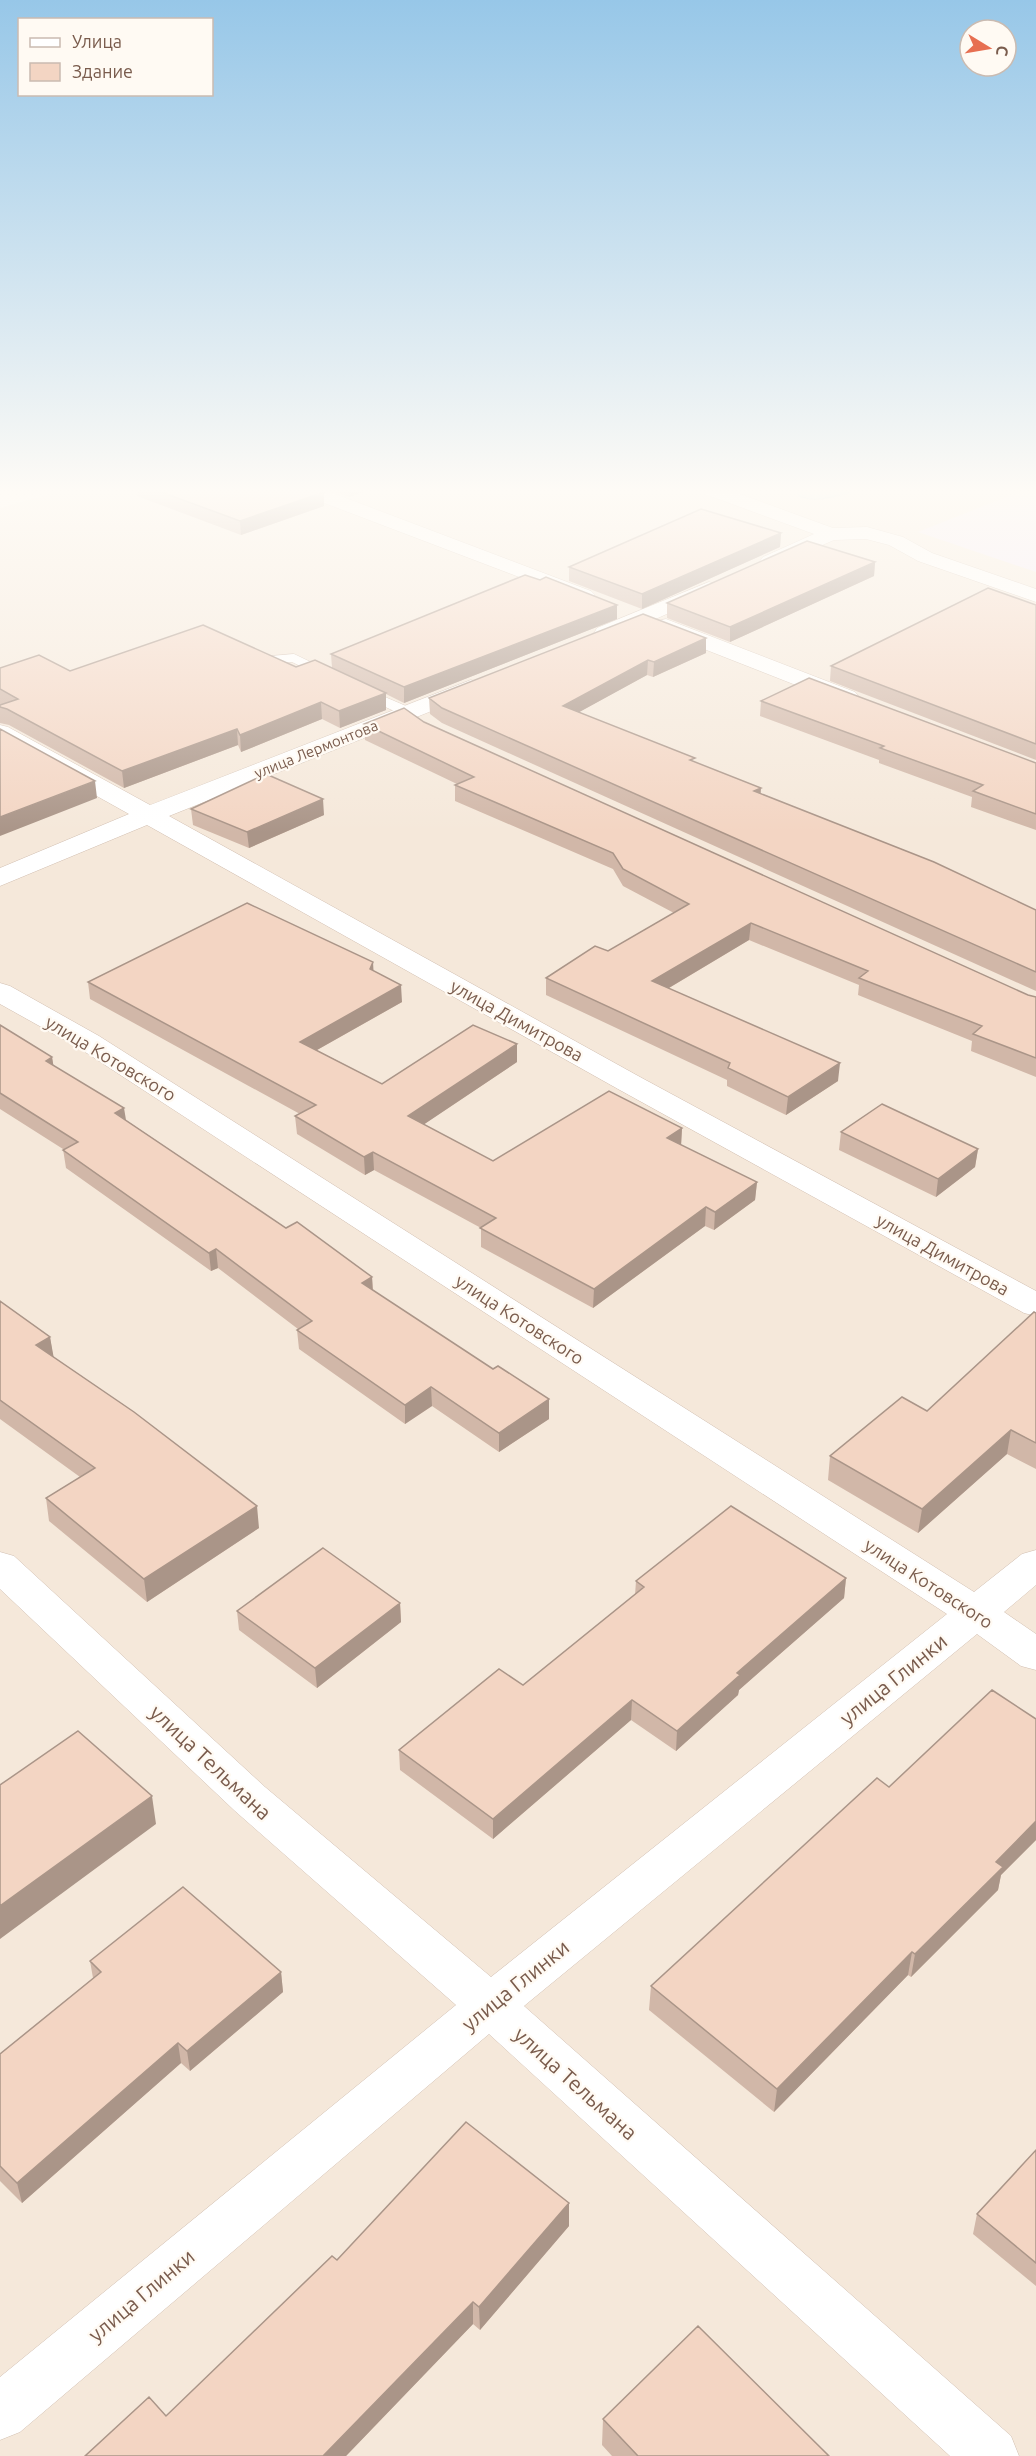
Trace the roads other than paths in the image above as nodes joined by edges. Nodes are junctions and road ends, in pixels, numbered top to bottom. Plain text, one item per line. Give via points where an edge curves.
1 (608, 604) edge
2 (676, 604) edge
3 (644, 618) junction
4 (580, 643) edge
5 (271, 660) edge
6 (494, 678) edge
7 (862, 702) edge
8 (408, 712) junction
9 (433, 730) edge
10 (0, 732) edge
11 (148, 815) junction
12 (0, 878) edge
13 (0, 992) edge
14 (1036, 1305) edge
15 (1036, 1564) edge
16 (0, 1566) edge
17 (975, 1612) junction
18 (1036, 1654) edge
19 (490, 2005) junction
20 (0, 2412) edge
21 (991, 2456) edge

1 - 3 street
2 - 3 street
3 - 4 street
3 - 7 street
5 - 8 lane via 294,658
6 - 8 street, улица Лермонтова
8 - 9 street
8 - 11 street, улица Лермонтова
10 - 11 street, улица Димитрова
11 - 12 street, улица Лермонтова
11 - 14 street, улица Димитрова
13 - 17 street, улица Котовского via 89,1042
15 - 17 street, улица Глинки
16 - 19 street, улица Тельмана via 250,1799
17 - 18 street, улица Котовского
17 - 19 street, улица Глинки
19 - 20 street, улица Глинки
19 - 21 street, улица Тельмана

